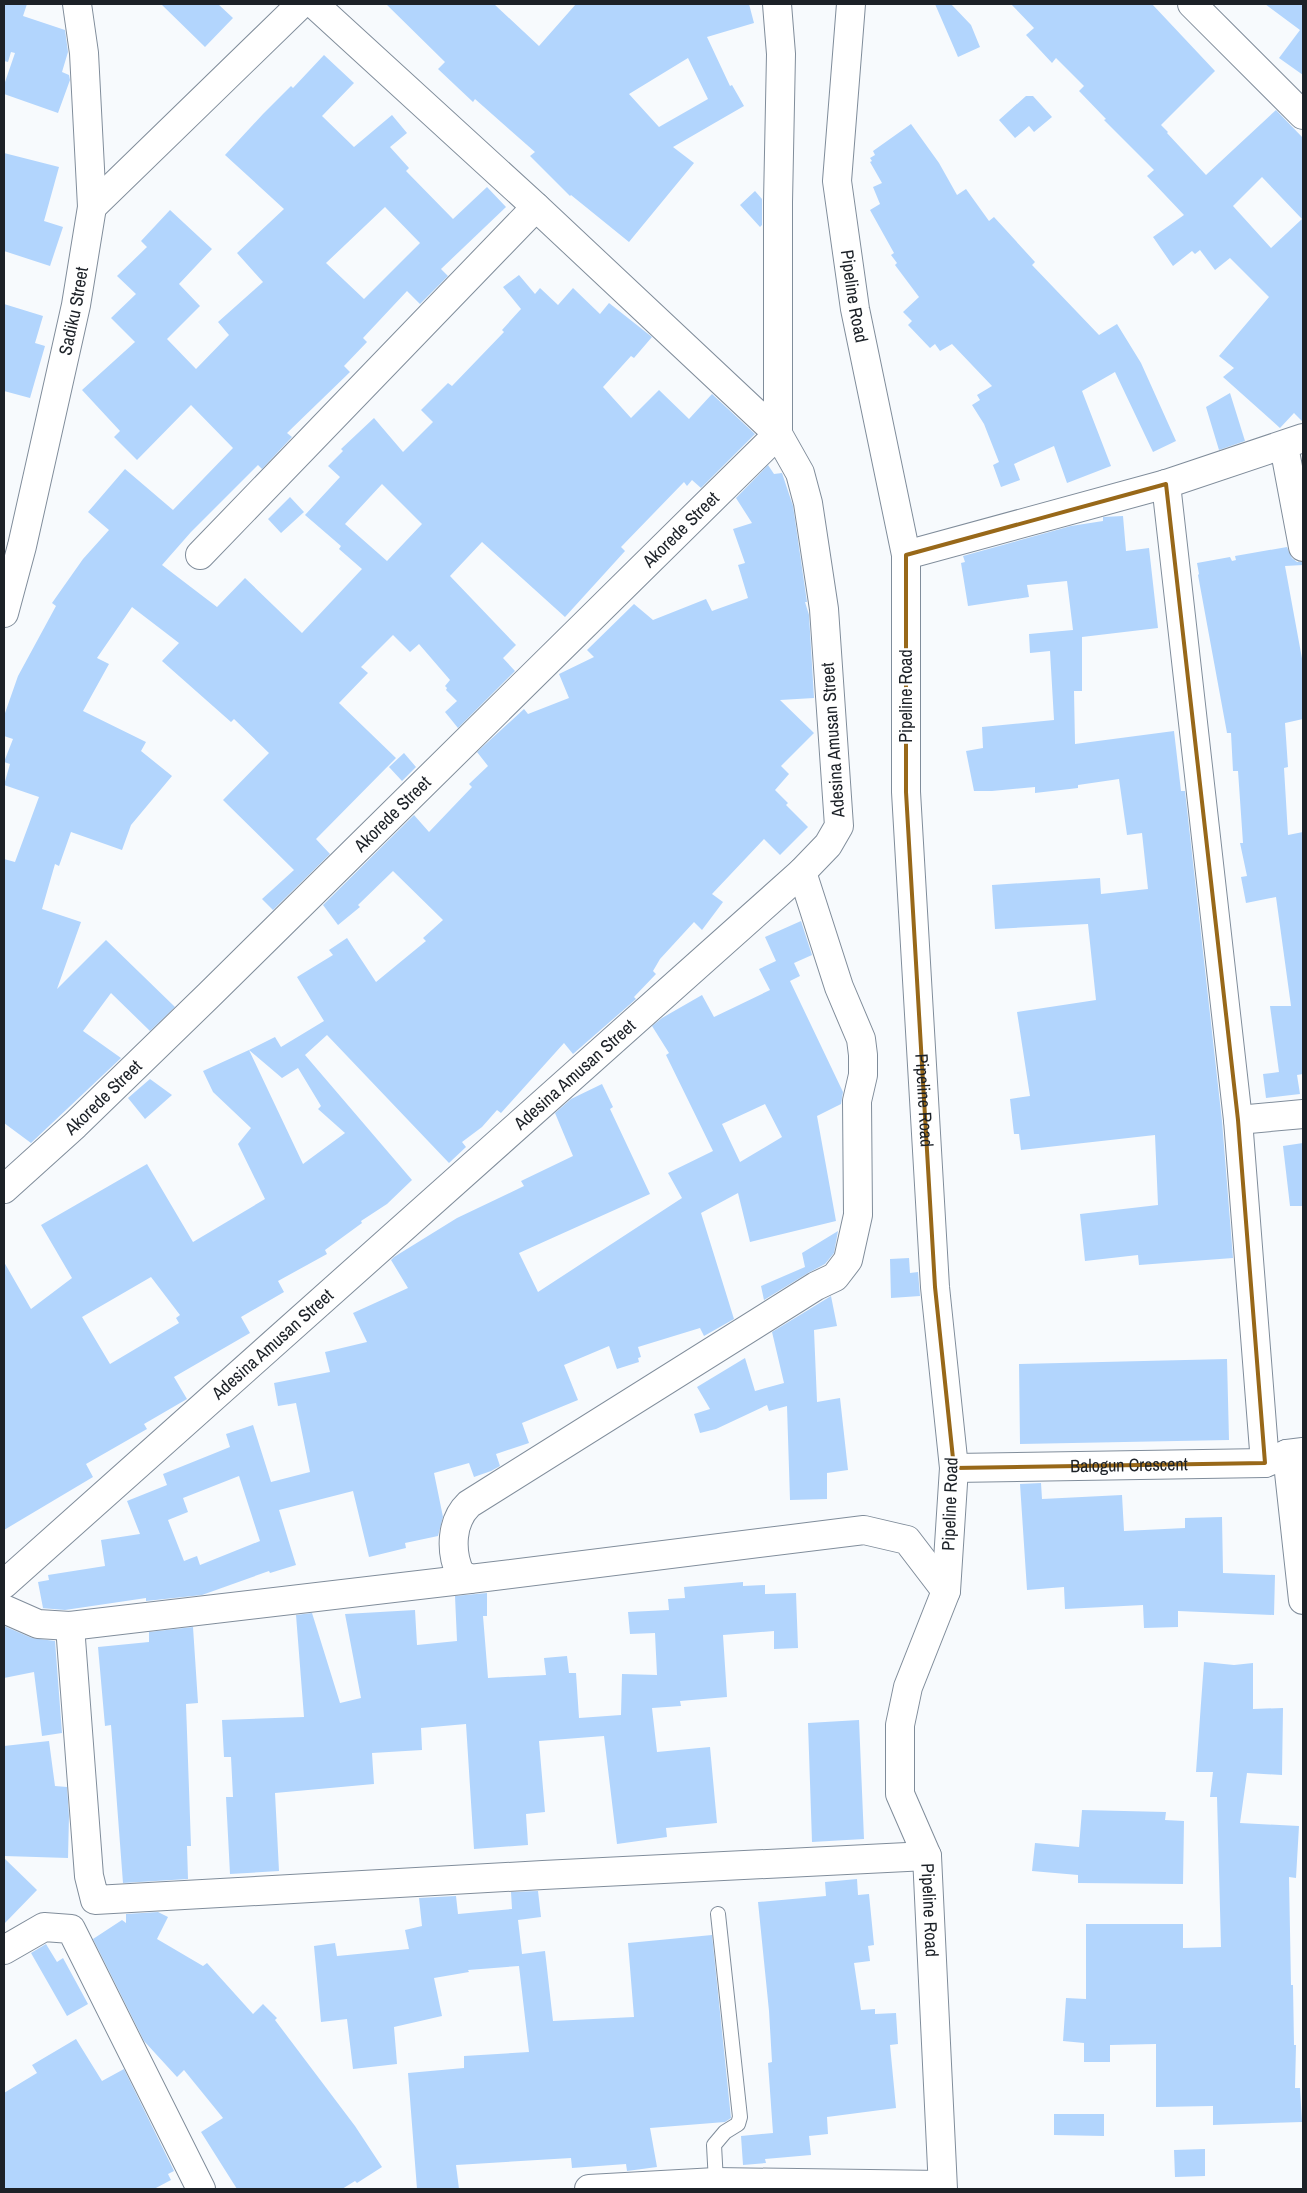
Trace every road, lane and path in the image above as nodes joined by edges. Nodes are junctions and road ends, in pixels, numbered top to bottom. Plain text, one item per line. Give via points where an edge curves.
1 (77, 4) edge
2 (301, 4) edge
3 (314, 4) edge
4 (777, 4) edge
5 (851, 4) edge
6 (1192, 4) edge
7 (1303, 115) edge
8 (92, 207) junction
9 (536, 207) junction
10 (778, 434) junction
11 (1294, 442) edge
12 (1166, 484) junction
13 (1303, 547) edge
14 (200, 555) dead end
15 (906, 555) junction
16 (4, 613) edge
17 (802, 872) junction
18 (1303, 1114) edge
19 (1238, 1120) junction
20 (4, 1189) edge
21 (1285, 1456) edge
22 (954, 1468) junction
23 (470, 1579) junction
24 (4, 1584) edge
25 (946, 1591) junction
26 (1303, 1600) edge
27 (4, 1609) edge
28 (70, 1626) junction
29 (926, 1856) junction
30 (718, 1914) dead end
31 (4, 1950) edge
32 (716, 2182) junction
33 (196, 2187) edge
34 (942, 2187) edge
35 (589, 2189) edge

1 - 8 street, Sadiku Street via 84,53
2 - 8 street
3 - 9 street
4 - 10 street via 781,54
5 - 15 street, Pipeline Road via 837,181 855,309
6 - 7 street
8 - 16 street, Sadiku Street via 76,305
9 - 10 street
9 - 14 street
10 - 17 street, Adesina Amusan Street via 800,473 808,503 824,609 839,802 839,826 828,845
10 - 20 street, Akorede Street via 209,995
11 - 12 street
11 - 13 street
12 - 15 street
12 - 19 street
15 - 22 street, Pipeline Road via 907,802 935,1287
17 - 23 street via 839,986 861,1039 863,1055 857,1101 858,1216 848,1260 835,1277 469,1504 457,1520 453,1550 460,1573
17 - 24 street, Adesina Amusan Street
18 - 19 street
19 - 21 street
21 - 22 street, Balogun Crescent
21 - 26 street
22 - 25 street, Pipeline Road
23 - 25 street via 864,1530 907,1540
23 - 28 street
25 - 29 street, Pipeline Road via 908,1687 900,1725 900,1794
27 - 28 street via 38,1624
28 - 29 street via 88,1876 95,1900
29 - 34 street, Pipeline Road
30 - 32 lane via 740,2117 738,2124 725,2132 714,2145
31 - 33 street via 44,1927 71,1929
32 - 34 street
32 - 35 street

